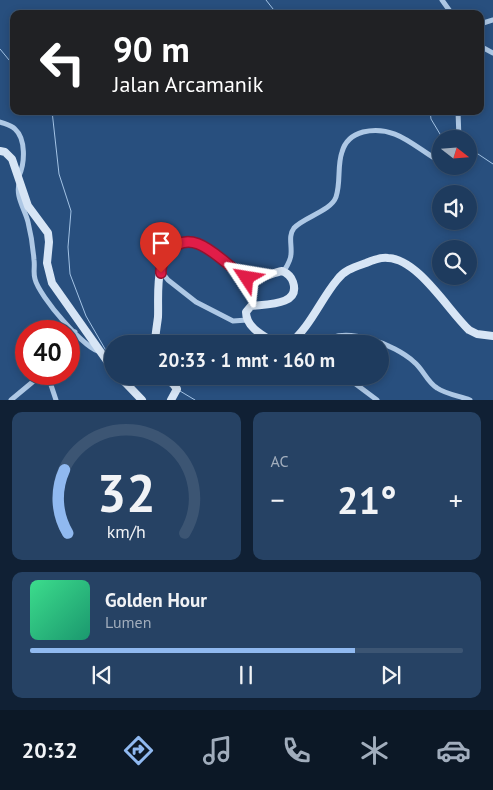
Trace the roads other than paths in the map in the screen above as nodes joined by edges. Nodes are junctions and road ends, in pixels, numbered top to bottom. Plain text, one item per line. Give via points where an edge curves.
1 (458, 115) edge
2 (0, 122) edge
3 (459, 130) edge
4 (0, 151) edge
5 (432, 156) edge
6 (20, 178) junction
7 (160, 270) junction
8 (284, 271) junction
9 (63, 320) edge
10 (247, 320) junction
11 (156, 335) edge
12 (264, 335) edge
13 (298, 335) edge
14 (493, 336) edge
15 (80, 337) edge
16 (389, 348) edge
17 (102, 352) junction
18 (104, 355) edge
19 (29, 385) edge
20 (51, 385) edge
21 (128, 385) edge
22 (174, 385) edge
23 (357, 385) edge
24 (11, 400) edge
25 (56, 400) edge
26 (142, 400) edge
27 (171, 400) edge
28 (377, 400) edge
29 (470, 400) edge

1 - 3 street
2 - 6 street via 14,128 20,137 24,160
4 - 6 street via 12,159
5 - 8 street via 389,131 370,130 351,137 340,156 335,199 294,229 290,236 291,258
6 - 9 street via 18,191 30,231 35,280 52,309
6 - 17 street via 31,210 48,233 47,263 52,282
7 - 8 street via 172,249 192,242 206,247 247,278
7 - 10 street via 196,302 233,321
7 - 11 street
8 - 10 street via 293,282 290,297 280,303 248,307
10 - 12 street
13 - 14 street via 342,275 354,267 383,258 397,259 411,266 469,330
15 - 17 street via 94,350
16 - 29 street via 410,358 437,389
17 - 18 street
19 - 24 street
20 - 25 street
21 - 26 street
22 - 27 street via 177,389
23 - 28 street

